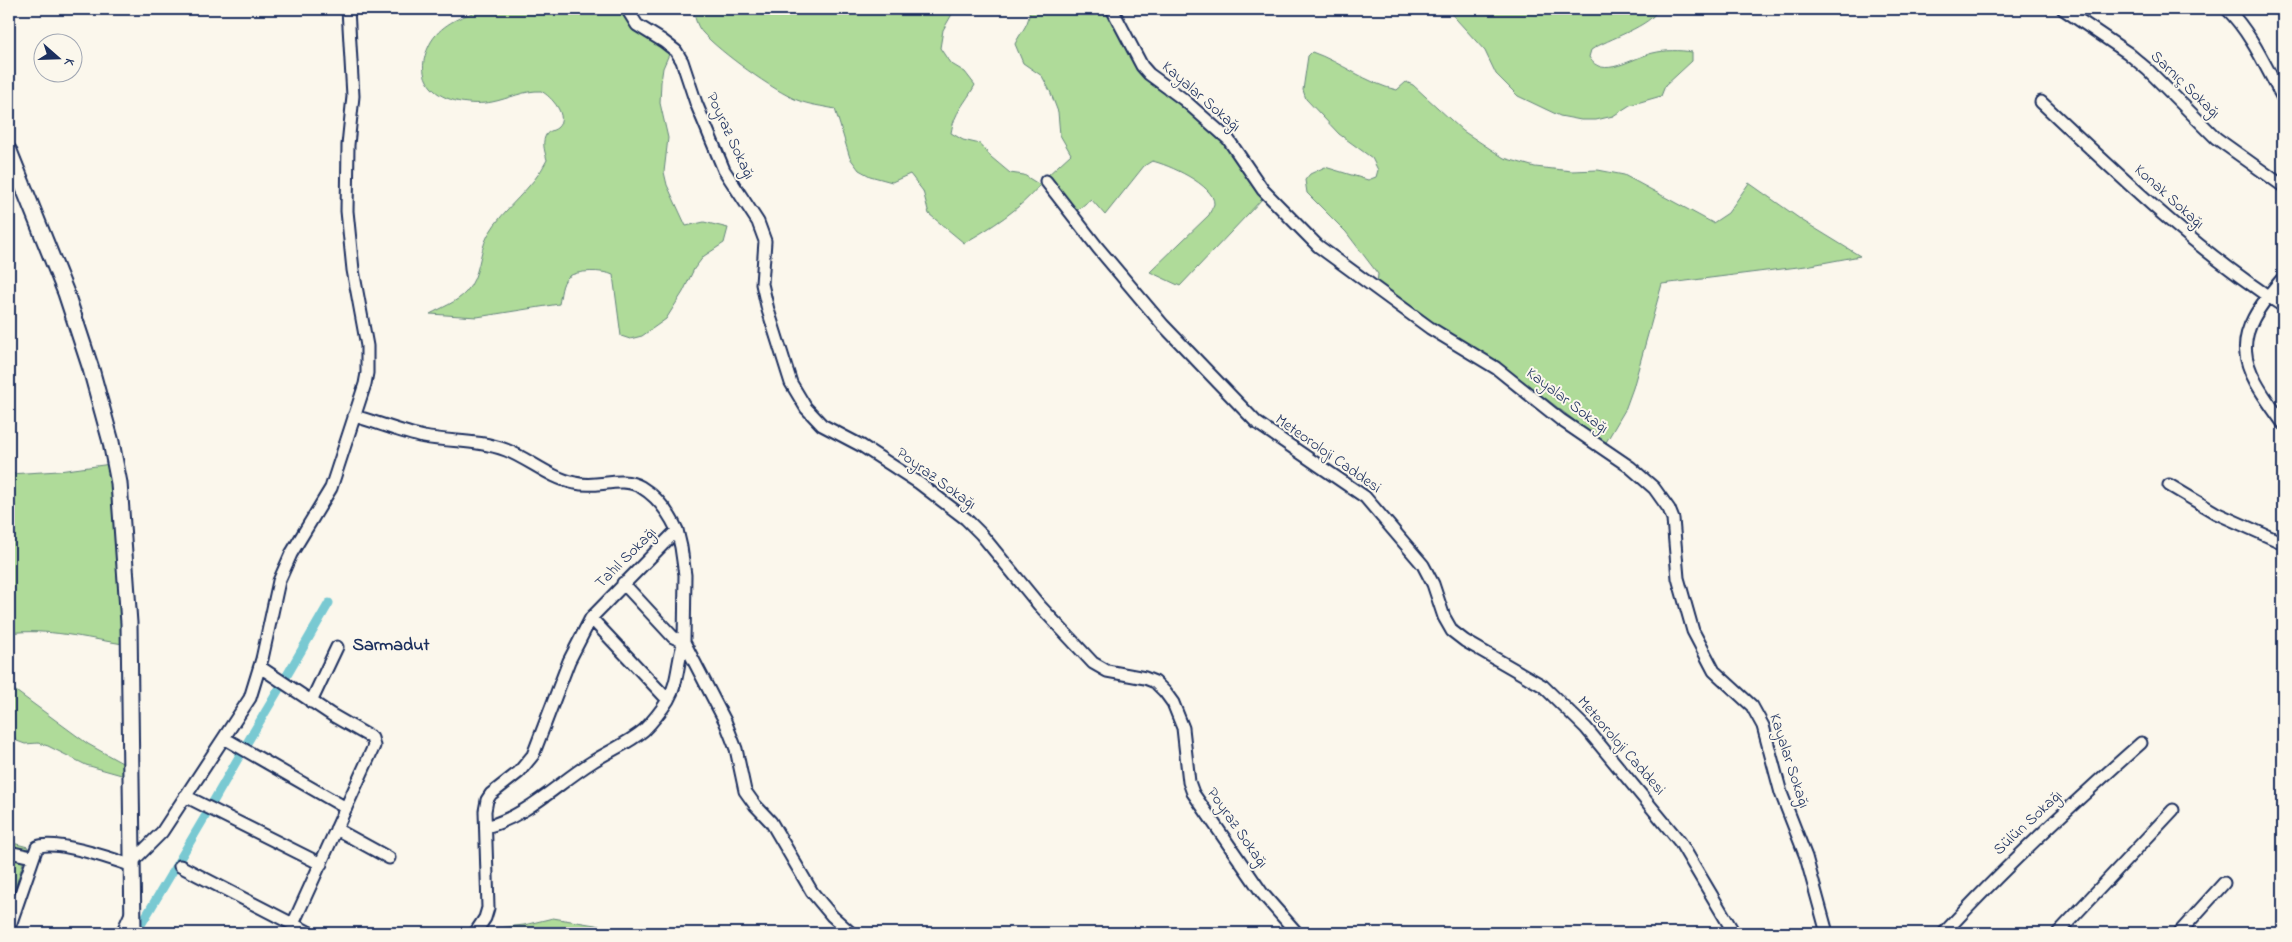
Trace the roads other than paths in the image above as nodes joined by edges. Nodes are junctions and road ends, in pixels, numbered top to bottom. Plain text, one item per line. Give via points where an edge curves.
1 (348, 9) edge
2 (627, 9) edge
3 (1112, 9) edge
4 (2063, 9) edge
5 (2227, 9) edge
6 (2283, 98) edge
7 (2041, 102) dead end
8 (9, 151) edge
9 (1046, 181) dead end
10 (2283, 186) edge
11 (2283, 278) edge
12 (2268, 296) junction
13 (2283, 306) edge
14 (354, 416) junction
15 (2283, 423) edge
16 (2169, 485) dead end
17 (677, 530) junction
18 (2283, 543) edge
19 (623, 583) junction
20 (591, 618) junction
21 (684, 642) junction
22 (337, 647) dead end
23 (260, 667) junction
24 (668, 700) junction
25 (311, 702) junction
26 (224, 738) junction
27 (2141, 743) dead end
28 (185, 796) junction
29 (346, 808) junction
30 (2173, 810) dead end
31 (486, 827) junction
32 (336, 829) junction
33 (9, 852) edge
34 (32, 856) junction
35 (389, 858) dead end
36 (133, 863) junction
37 (320, 864) junction
38 (180, 866) dead end
39 (2224, 883) dead end
40 (132, 911) junction
41 (293, 924) junction
42 (9, 928) edge
43 (122, 933) edge
44 (133, 933) edge
45 (310, 933) edge
46 (475, 933) edge
47 (851, 933) edge
48 (1297, 933) edge
49 (1734, 933) edge
50 (1827, 933) edge
51 (1944, 933) edge
52 (2058, 933) edge
53 (2179, 933) edge

1 - 14 street via 353,96 348,145 349,241 368,362 365,384
2 - 48 street, Poyraz Sokağı via 637,25 663,41 679,56 724,170 763,232 764,295 791,383 806,408 822,426 862,446 966,519 1092,663 1107,671 1145,678 1165,692 1183,728 1193,793 1262,893
3 - 50 street, Kayalar Sokağı via 1142,66 1228,139 1263,190 1318,246 1430,328 1496,368 1654,488 1673,519 1682,596 1701,650 1714,671 1752,706 1763,726 1781,793 1806,857
4 - 10 street, Sarnıç Sokağı via 2128,53 2216,138
5 - 6 street via 2241,24
7 - 12 street, Konak Sokağı via 2186,235
8 - 36 main road via 66,293 91,369 117,475 123,518 129,623
9 - 49 street, Meteoroloji Caddesi via 1163,325 1257,423 1376,507 1429,575 1452,631 1543,686 1586,728 1680,842
11 - 12 street
12 - 13 street, Konak Sokağı
12 - 15 street via 2256,312 2249,330 2246,360 2259,390
14 - 17 street via 425,437 492,446 572,483 595,486 622,481 641,486 660,502
14 - 23 street via 331,488 291,554 279,581
16 - 18 street via 2216,513
17 - 19 street, Tahıl Sokağı
17 - 21 street, Tahıl Sokağı via 685,575
19 - 20 street, Tahıl Sokağı
19 - 21 street via 669,633
20 - 24 street
20 - 31 street, Tahıl Sokağı via 569,661 533,755 487,800
21 - 24 street via 677,679
21 - 47 street, Tahıl Sokağı via 725,721 736,749 745,791 771,822 812,892
22 - 25 street
23 - 25 street
23 - 26 street via 250,698
24 - 31 street via 637,735 527,808 501,823
25 - 29 street via 374,741
26 - 28 street
26 - 29 street
27 - 51 street, Sülün Sokağı via 2039,834
28 - 36 street via 162,832
28 - 37 street
29 - 32 street
30 - 52 street
31 - 46 street, Tahıl Sokağı via 488,908
32 - 35 street
32 - 37 street
33 - 34 street
34 - 36 street via 37,847 48,845
34 - 42 street
36 - 40 main road
37 - 41 street
38 - 41 street
39 - 53 street
40 - 43 street
40 - 44 main road
41 - 45 street

